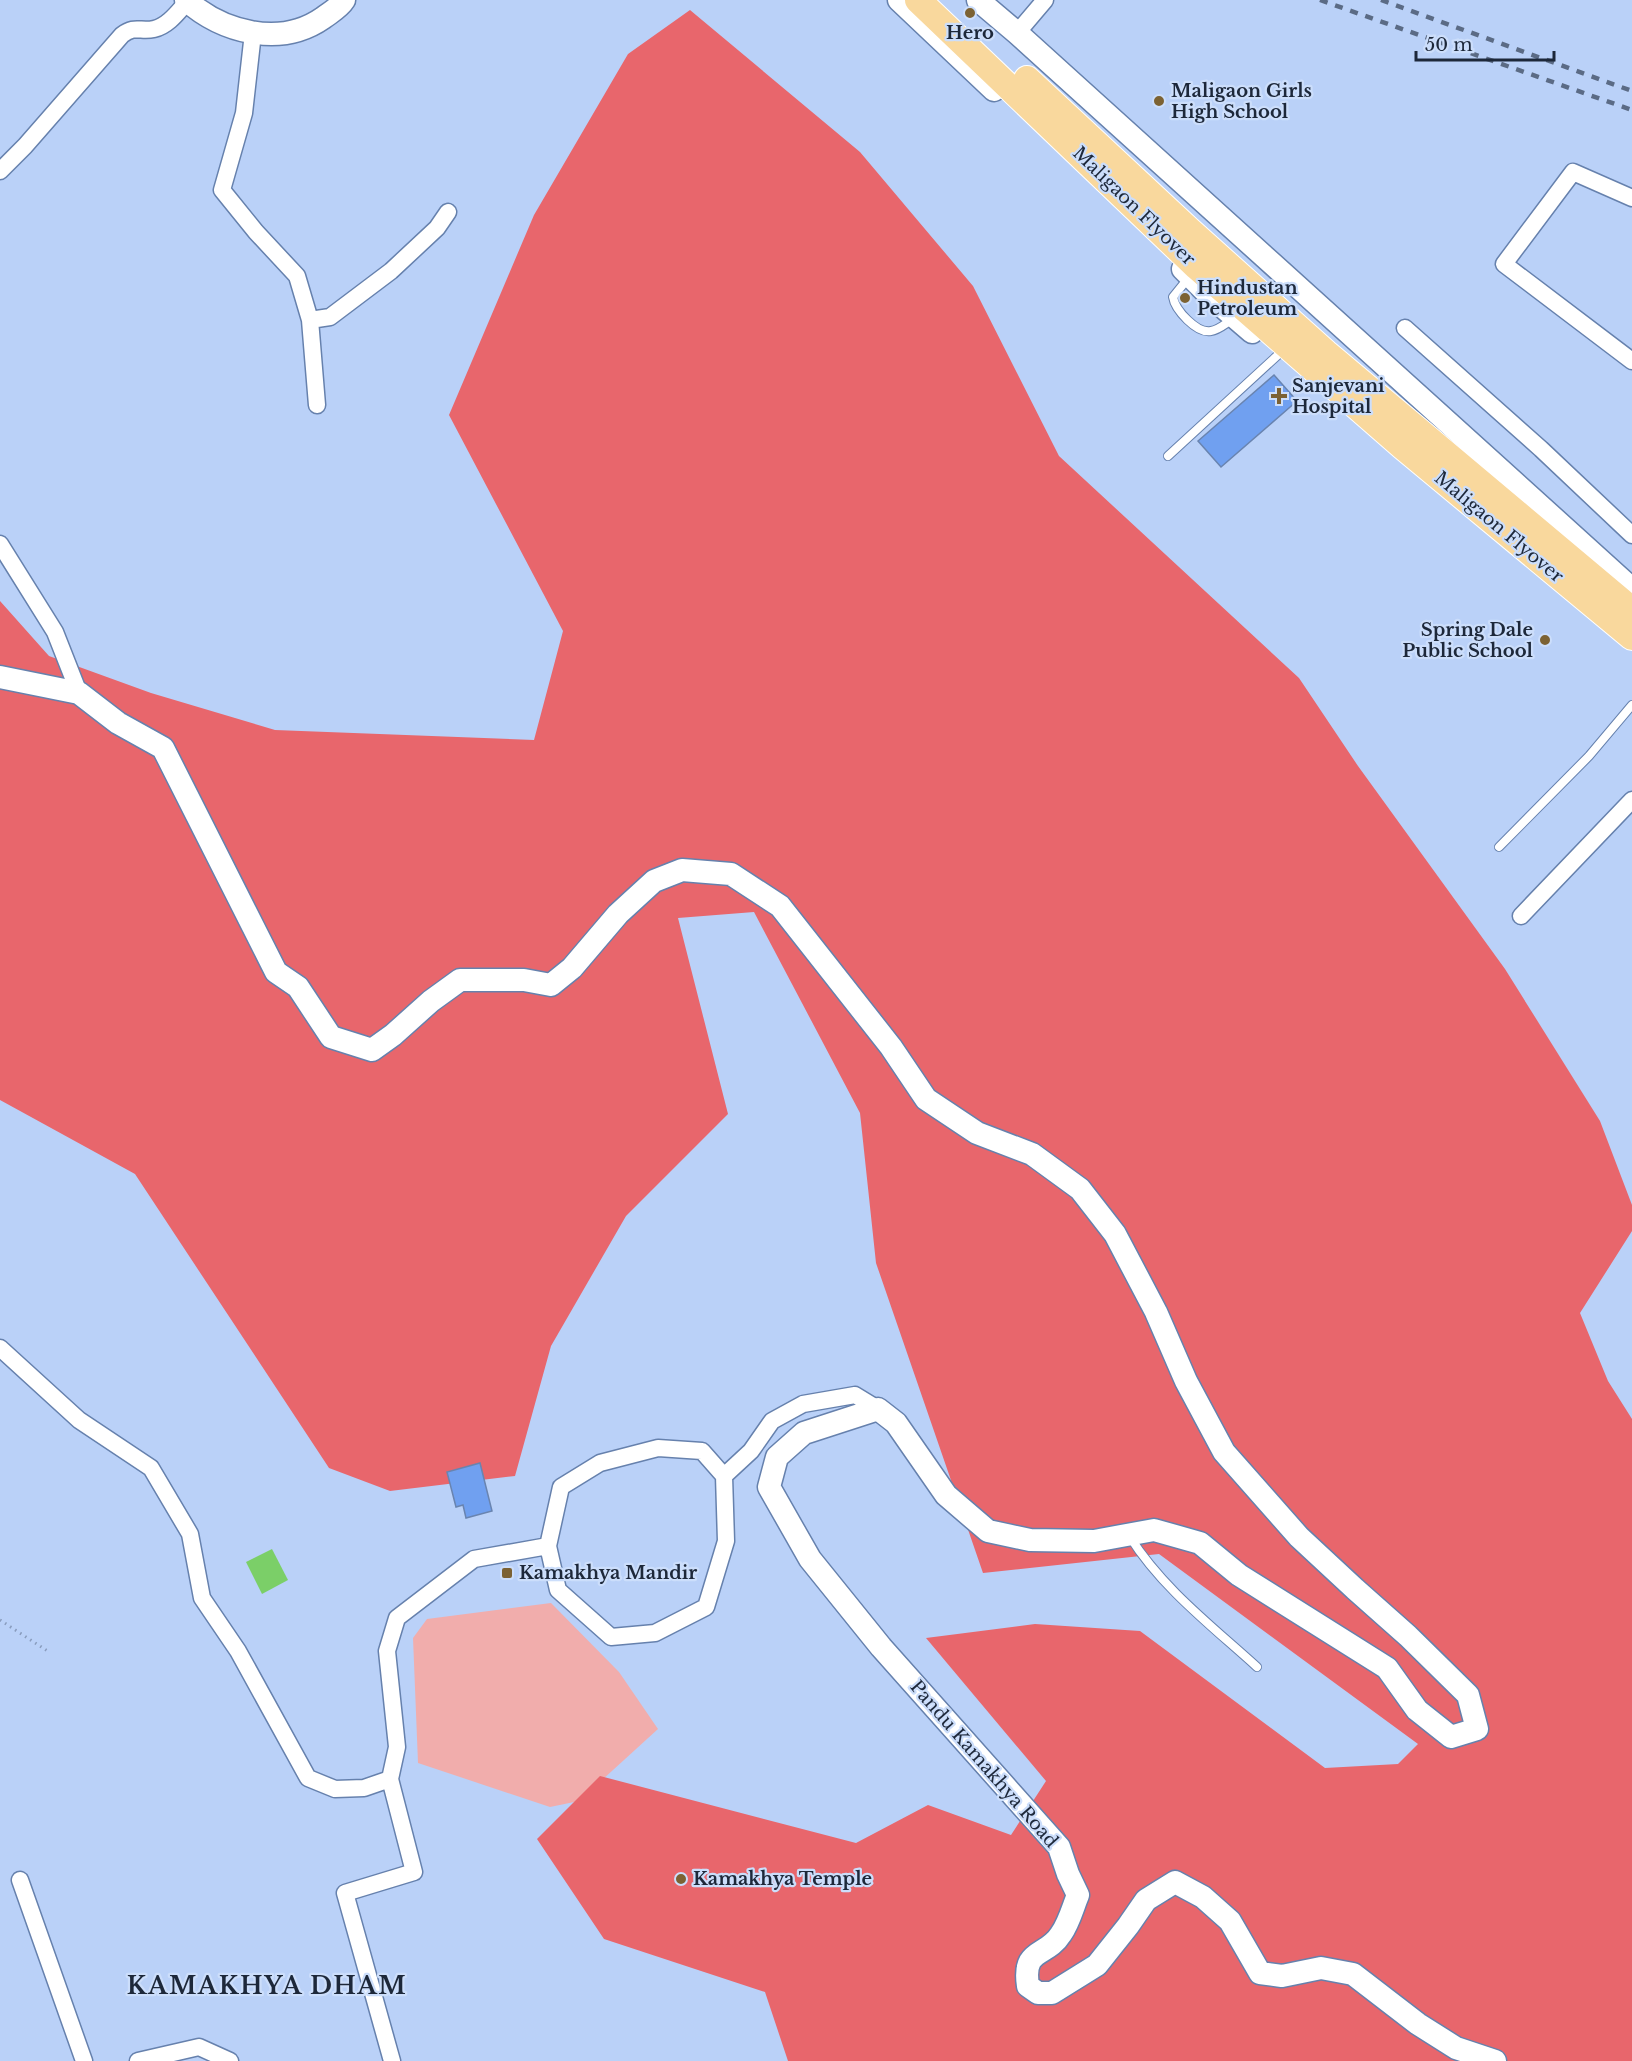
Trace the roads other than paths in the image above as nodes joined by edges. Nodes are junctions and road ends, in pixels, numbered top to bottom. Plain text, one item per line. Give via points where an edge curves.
1 (344, 0) edge
2 (899, 0) edge
3 (918, 0) edge
4 (944, 0) edge
5 (978, 0) edge
6 (1045, 0) edge
7 (186, 1) edge
8 (253, 33) junction
9 (1017, 33) junction
10 (0, 171) edge
11 (1632, 198) edge
12 (448, 212) dead end
13 (1190, 276) junction
14 (1236, 318) junction
15 (310, 320) junction
16 (1405, 328) dead end
17 (1279, 354) junction
18 (1632, 362) edge
19 (317, 405) dead end
20 (1168, 456) dead end
21 (1632, 536) edge
22 (0, 544) edge
23 (1632, 588) edge
24 (1632, 610) edge
25 (1632, 637) edge
26 (1632, 647) edge
27 (0, 677) edge
28 (79, 693) junction
29 (1632, 705) edge
30 (1632, 800) edge
31 (1499, 847) dead end
32 (1521, 916) dead end
33 (0, 1348) edge
34 (878, 1409) junction
35 (724, 1476) junction
36 (1128, 1534) junction
37 (548, 1546) junction
38 (1257, 1667) dead end
39 (390, 1779) junction
40 (20, 1880) dead end
41 (84, 2061) edge
42 (138, 2061) edge
43 (230, 2061) edge
44 (392, 2061) edge
45 (1495, 2061) edge

1 - 8 street via 314,24 283,35
2 - 13 street
3 - 25 main road, Maligaon Flyover via 1197,267 1402,446
4 - 24 main road, Maligaon Flyover via 1326,353
5 - 9 street
6 - 9 street
7 - 8 street via 219,23
7 - 10 street via 161,26 132,29 122,35
8 - 15 street via 244,113 222,190 297,276
9 - 23 street
11 - 18 street via 1573,172 1504,264
12 - 15 street via 392,271 330,317
13 - 14 street
13 - 14 lane via 1173,297 1174,304 1198,329 1212,331
14 - 17 street
15 - 19 street
16 - 21 street
17 - 20 lane
17 - 26 street
22 - 28 street via 55,632
27 - 28 street
28 - 36 street via 118,723 163,748 276,972 298,987 331,1037 372,1050 460,980 524,980 551,985 654,881 682,870 731,874 780,906 891,1047 926,1099 977,1133 1032,1154 1080,1189 1115,1234 1224,1452 1299,1537 1468,1695 1478,1729 1451,1737 1417,1710 1387,1668 1239,1575 1200,1543 1154,1530
29 - 31 lane via 1589,756
30 - 32 street
33 - 39 street via 79,1420 151,1468 190,1534 202,1598 238,1651 308,1778 335,1789 363,1788
34 - 35 street via 855,1395 803,1404 772,1421 751,1451
34 - 36 street via 896,1423 946,1495 988,1531 1030,1540 1094,1541
34 - 45 street, Pandu Kamakhya Road via 804,1433 777,1457 768,1486 810,1559 874,1638 1059,1847 1078,1895 1061,1935 1029,1961 1028,1986 1038,1993 1052,1993 1097,1965 1146,1900 1175,1882 1203,1897 1230,1922 1260,1973 1282,1976 1321,1968 1353,1974 1456,2048
35 - 37 street via 702,1451 658,1448 600,1463 561,1487
35 - 37 street via 726,1540 706,1606 655,1633 611,1636 558,1590
36 - 38 lane via 1176,1592
37 - 39 street via 474,1559 397,1618 387,1651 397,1747
39 - 44 street via 414,1872 345,1893
40 - 41 street
42 - 43 street via 199,2047

